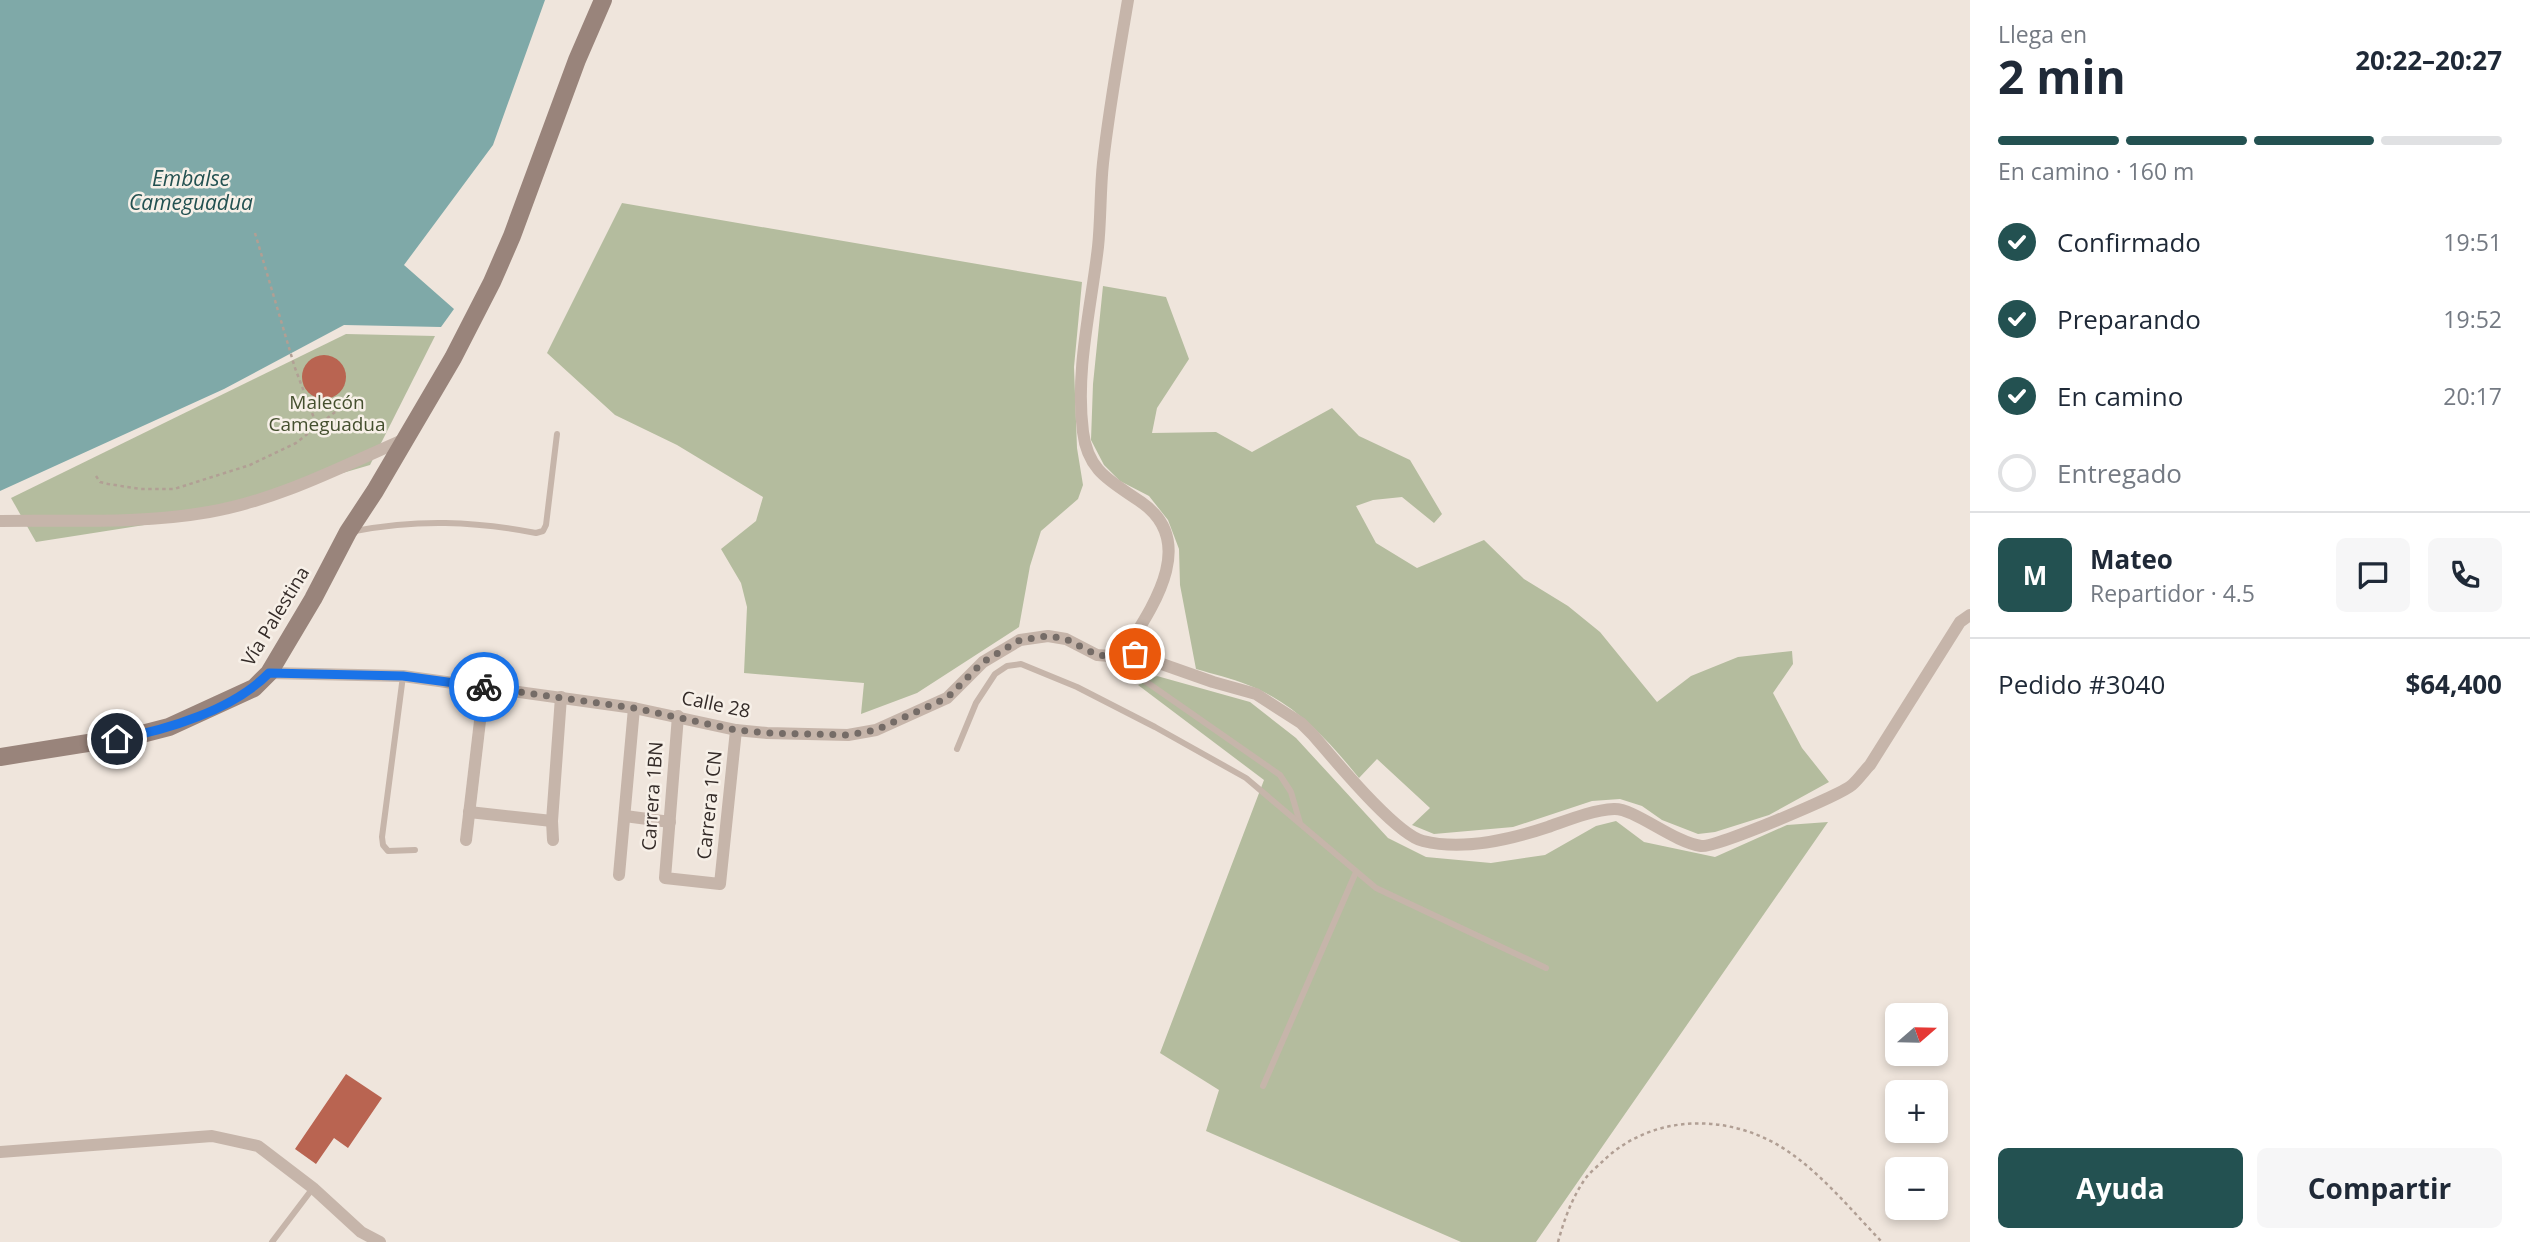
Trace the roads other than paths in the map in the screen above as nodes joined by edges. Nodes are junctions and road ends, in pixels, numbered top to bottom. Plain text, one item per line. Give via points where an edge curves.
1 (603, 0) edge
2 (1128, 0) edge
3 (557, 434) dead end
4 (405, 439) junction
5 (0, 521) edge
6 (348, 532) junction
7 (1970, 615) edge
8 (1130, 653) junction
9 (269, 673) junction
10 (403, 676) junction
11 (484, 687) junction
12 (561, 697) junction
13 (634, 708) junction
14 (678, 716) junction
15 (736, 730) junction
16 (957, 750) dead end
17 (0, 757) edge
18 (469, 813) junction
19 (625, 816) junction
20 (552, 821) junction
21 (670, 821) junction
22 (1300, 823) junction
23 (466, 840) dead end
24 (553, 840) dead end
25 (415, 850) dead end
26 (1356, 872) junction
27 (619, 875) dead end
28 (665, 878) joint
29 (1546, 968) dead end
30 (1263, 1086) dead end
31 (0, 1152) edge
32 (313, 1188) junction
33 (272, 1242) edge
34 (380, 1242) edge

1 - 4 main road, Vía Palestina via 492,282
2 - 8 street via 1109,113 1080,410 1093,464 1154,513 1168,538 1166,575
3 - 6 lane via 544,531 417,522
4 - 5 street via 275,495 209,512 153,518
4 - 6 main road, Vía Palestina
6 - 9 main road, Vía Palestina
7 - 8 street via 1960,622 1870,765 1852,785 1763,826 1704,846 1673,838 1616,808 1502,840 1461,845 1420,841 1390,820 1313,735 1282,710 1256,694
8 - 15 street, Calle 28 via 1097,655 1066,639 1032,637 983,662 947,698 876,730 849,735
8 - 22 lane via 1135,674 1280,775 1291,792
9 - 10 street, Calle 28
9 - 17 main road, Vía Palestina via 254,688 169,727
10 - 11 street, Calle 28
10 - 25 lane via 382,837 388,851
11 - 12 street, Calle 28
11 - 18 street
12 - 13 street, Calle 28
12 - 20 street
13 - 14 street, Calle 28
13 - 19 street
14 - 15 street, Calle 28
14 - 21 street, Carrera 1BN
15 - 28 street, Carrera 1CN via 720,884
16 - 22 lane via 976,703 995,674 1021,664 1077,687 1246,778
18 - 20 street
18 - 23 street
19 - 21 street
19 - 27 street
20 - 24 street
21 - 28 street, Carrera 1BN
22 - 26 lane
26 - 29 lane via 1376,888
26 - 30 lane
31 - 32 street via 212,1136 258,1146
32 - 33 lane
32 - 34 street via 361,1232

